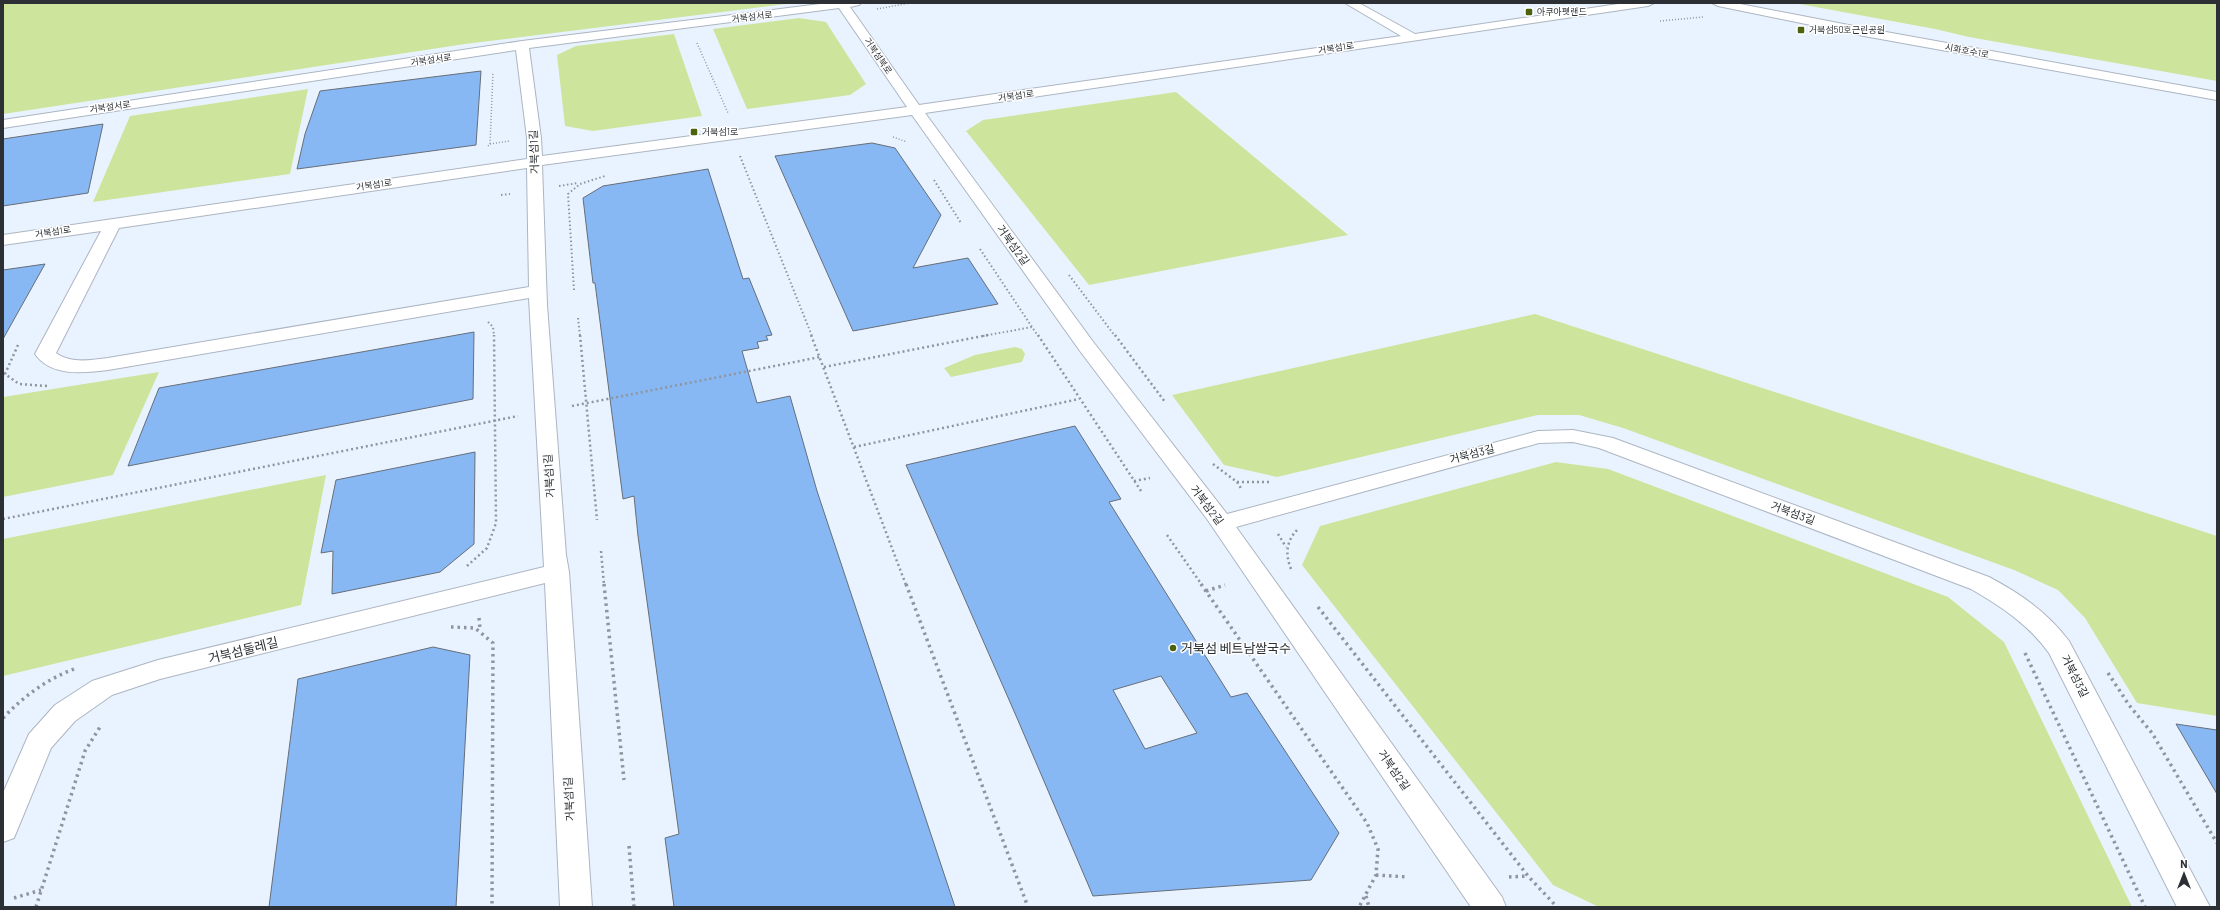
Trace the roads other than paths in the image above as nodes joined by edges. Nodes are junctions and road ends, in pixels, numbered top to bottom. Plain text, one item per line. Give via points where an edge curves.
1 (859, 3) edge
2 (1351, 3) edge
3 (1648, 3) edge
4 (1718, 3) edge
5 (842, 4) edge
6 (1412, 37) junction
7 (522, 45) junction
8 (2217, 96) edge
9 (915, 109) junction
10 (3, 124) edge
11 (534, 162) junction
12 (113, 223) junction
13 (3, 240) edge
14 (538, 291) junction
15 (1221, 523) junction
16 (557, 572) junction
17 (3, 829) edge
18 (576, 907) edge
19 (1490, 907) edge
20 (2194, 907) edge

1 - 5 street, 거북섬서로
2 - 6 street
3 - 6 street, 거북섬1로
4 - 8 street, 시화호수1로
5 - 7 street, 거북섬서로
5 - 9 street, 거북섬북로
6 - 9 street, 거북섬1로
7 - 10 street, 거북섬서로
7 - 11 street, 거북섬1길 via 534,138
9 - 11 street, 거북섬1로
9 - 15 street, 거북섬2길 via 1087,347
11 - 12 street, 거북섬1로
11 - 14 street, 거북섬1길
12 - 13 street, 거북섬1로
12 - 14 street via 45,354 54,362 76,368 108,364
14 - 16 street, 거북섬1길
15 - 19 street, 거북섬2길
15 - 20 street, 거북섬3길 via 1538,437 1573,436 1605,443 1980,583 2020,606 2044,626 2060,648
16 - 17 street, 거북섬둘레길 via 166,669 102,688 65,713 39,742
16 - 18 street, 거북섬1길

